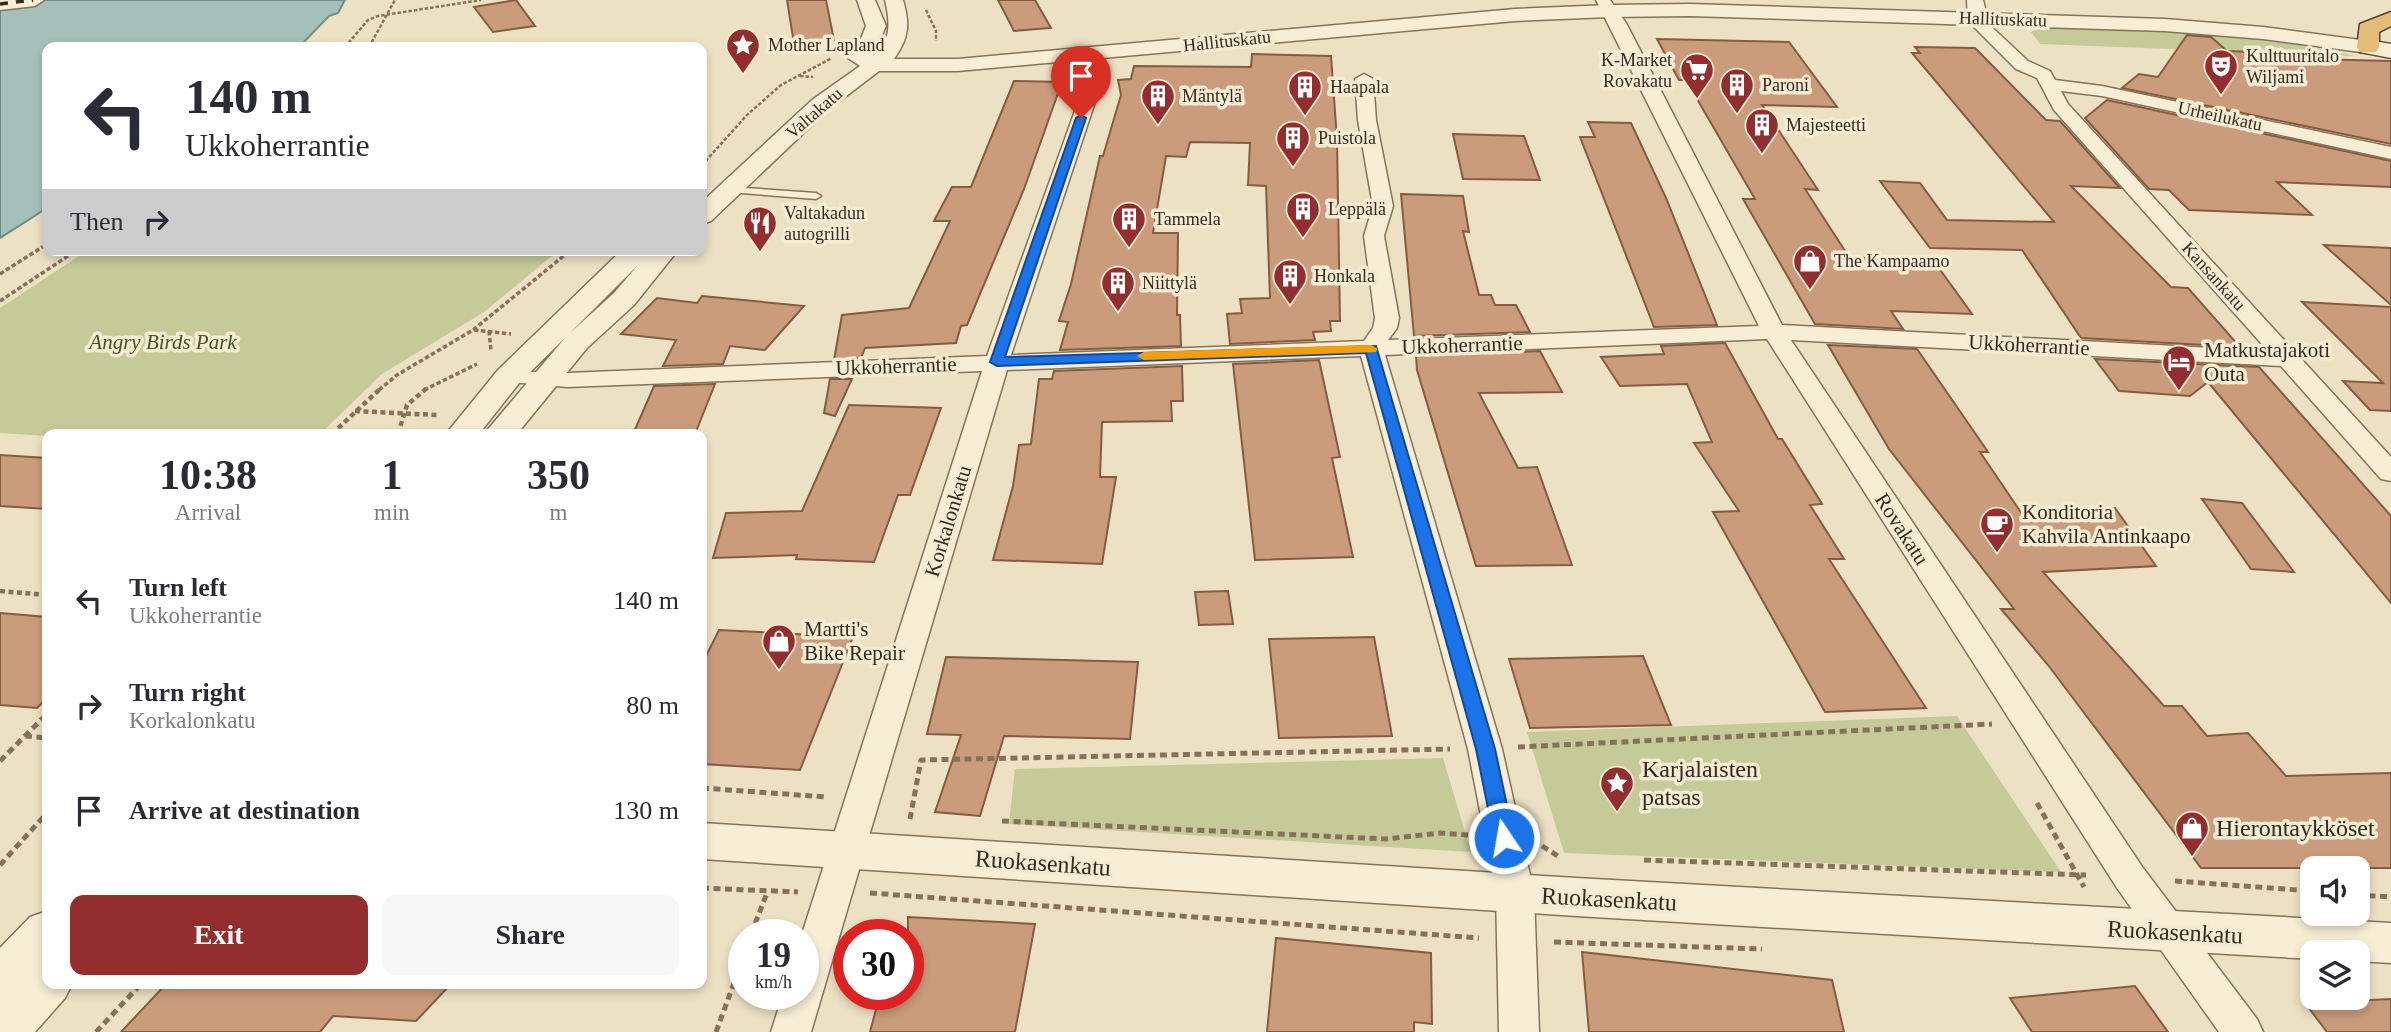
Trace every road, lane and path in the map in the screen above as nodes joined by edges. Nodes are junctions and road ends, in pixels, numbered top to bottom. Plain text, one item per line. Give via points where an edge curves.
1 (35, 0) edge
2 (395, 0) edge
3 (481, 0) edge
4 (866, 0) edge
5 (894, 0) edge
6 (1650, 0) edge
7 (1683, 0) edge
8 (0, 4) edge
9 (1607, 6) edge
10 (1975, 8) edge
11 (388, 13) junction
12 (2391, 18) edge
13 (2001, 19) junction
14 (1330, 26) junction
15 (349, 42) edge
16 (372, 42) edge
17 (2391, 42) edge
18 (2368, 43) junction
19 (1055, 44) junction
20 (2391, 51) edge
21 (1088, 54) junction
22 (864, 59) junction
23 (1364, 79) dead end
24 (2046, 80) junction
25 (2391, 153) edge
26 (707, 159) edge
27 (707, 186) edge
28 (731, 190) junction
29 (816, 196) dead end
30 (707, 212) edge
31 (42, 247) edge
32 (68, 256) edge
33 (564, 256) edge
34 (632, 256) edge
35 (660, 256) edge
36 (0, 274) edge
37 (0, 301) edge
38 (473, 330) junction
39 (489, 331) junction
40 (1774, 332) junction
41 (522, 335) dead end
42 (1371, 348) junction
43 (2290, 359) junction
44 (997, 362) junction
45 (509, 376) junction
46 (543, 380) junction
47 (354, 411) junction
48 (401, 413) junction
49 (452, 424) edge
50 (337, 429) edge
51 (399, 429) edge
52 (504, 429) edge
53 (2391, 473) edge
54 (0, 592) edge
55 (42, 595) edge
56 (42, 719) edge
57 (1993, 724) dead end
58 (25, 736) junction
59 (42, 738) edge
60 (1485, 749) junction
61 (0, 761) edge
62 (707, 788) edge
63 (797, 796) dead end
64 (42, 819) edge
65 (997, 821) dead end
66 (922, 822) dead end
67 (1504, 838) junction
68 (707, 842) edge
69 (1571, 858) dead end
70 (1639, 860) dead end
71 (0, 865) edge
72 (842, 870) junction
73 (2130, 878) junction
74 (707, 888) edge
75 (2300, 890) edge
76 (767, 893) junction
77 (1516, 893) junction
78 (2370, 896) edge
79 (2391, 897) edge
80 (757, 919) edge
81 (2168, 931) junction
82 (42, 936) edge
83 (1515, 940) junction
84 (819, 943) edge
85 (2391, 943) edge
86 (1776, 949) dead end
87 (0, 981) edge
88 (42, 989) edge
89 (136, 989) edge
90 (728, 999) edge
91 (798, 1010) edge
92 (3, 1032) edge
93 (96, 1032) edge
94 (716, 1032) edge
95 (791, 1032) edge
96 (1518, 1032) edge
97 (2242, 1032) edge

1 - 8 street
2 - 11 path
3 - 11 path
4 - 22 street, Valtakatu via 876,26
5 - 22 street via 900,23 895,43
6 - 9 street, Hallituskatu
7 - 10 street, Hallituskatu
9 - 10 street, Hallituskatu
9 - 14 street, Hallituskatu via 1361,28
9 - 14 street, Hallituskatu via 1522,4
9 - 40 street, Rovakatu
10 - 13 street, Hallituskatu
10 - 18 street, Hallituskatu via 2210,16
10 - 24 street, Kansankatu via 2022,65
11 - 15 path via 368,20
11 - 16 path
12 - 18 highway via 2368,29
13 - 18 street, Hallituskatu via 2196,27
13 - 24 street, Kansankatu via 2049,67
14 - 19 street, Hallituskatu
14 - 21 street, Hallituskatu
17 - 18 street, Hallituskatu
18 - 20 main road, Hallituskatu
19 - 21 street
19 - 22 street, Hallituskatu
21 - 22 street, Hallituskatu via 958,65
21 - 44 street, Korkalonkatu via 1098,69
22 - 26 path via 781,85
22 - 27 street, Valtakatu via 805,96
22 - 28 street, Valtakatu
23 - 42 street via 1383,206 1374,236 1387,318
24 - 25 street, Urheilukatu
24 - 43 street, Kansankatu via 2060,106
28 - 29 lane
28 - 30 street, Valtakatu
31 - 36 path
32 - 37 path
33 - 38 path
34 - 45 street
35 - 46 street
38 - 39 path
38 - 47 path via 397,375
39 - 41 path
39 - 48 path via 492,345 484,359 412,397
40 - 42 street, Ukkoherrantie
40 - 43 street, Ukkoherrantie
40 - 73 street, Rovakatu
42 - 44 street, Ukkoherrantie
42 - 60 street
43 - 53 street, Kansankatu
44 - 46 street, Ukkoherrantie
44 - 72 street, Korkalonkatu
45 - 46 street, Ukkoherrantie
45 - 49 street
46 - 52 street
47 - 48 path
47 - 50 path
48 - 49 path
48 - 51 path
54 - 55 path
56 - 58 path
57 - 60 path
58 - 59 path
58 - 61 path
60 - 66 path via 921,760 910,820
60 - 67 street
62 - 63 path
64 - 71 path
65 - 67 path via 1385,839 1440,833
67 - 69 path via 1533,841 1559,857
67 - 77 street
68 - 72 street, Ruokasenkatu
70 - 73 path
72 - 76 path
72 - 77 street, Ruokasenkatu
72 - 83 path
72 - 84 street, Korkalonkatu
73 - 75 path
73 - 81 street, Rovakatu
74 - 76 path
76 - 80 path
77 - 81 street, Ruokasenkatu
77 - 83 street
78 - 79 path
81 - 85 street, Ruokasenkatu
81 - 97 street, Rovakatu
82 - 87 street
83 - 86 path
83 - 96 street
88 - 92 street
89 - 93 path
90 - 94 path
91 - 95 street, Korkalonkatu

